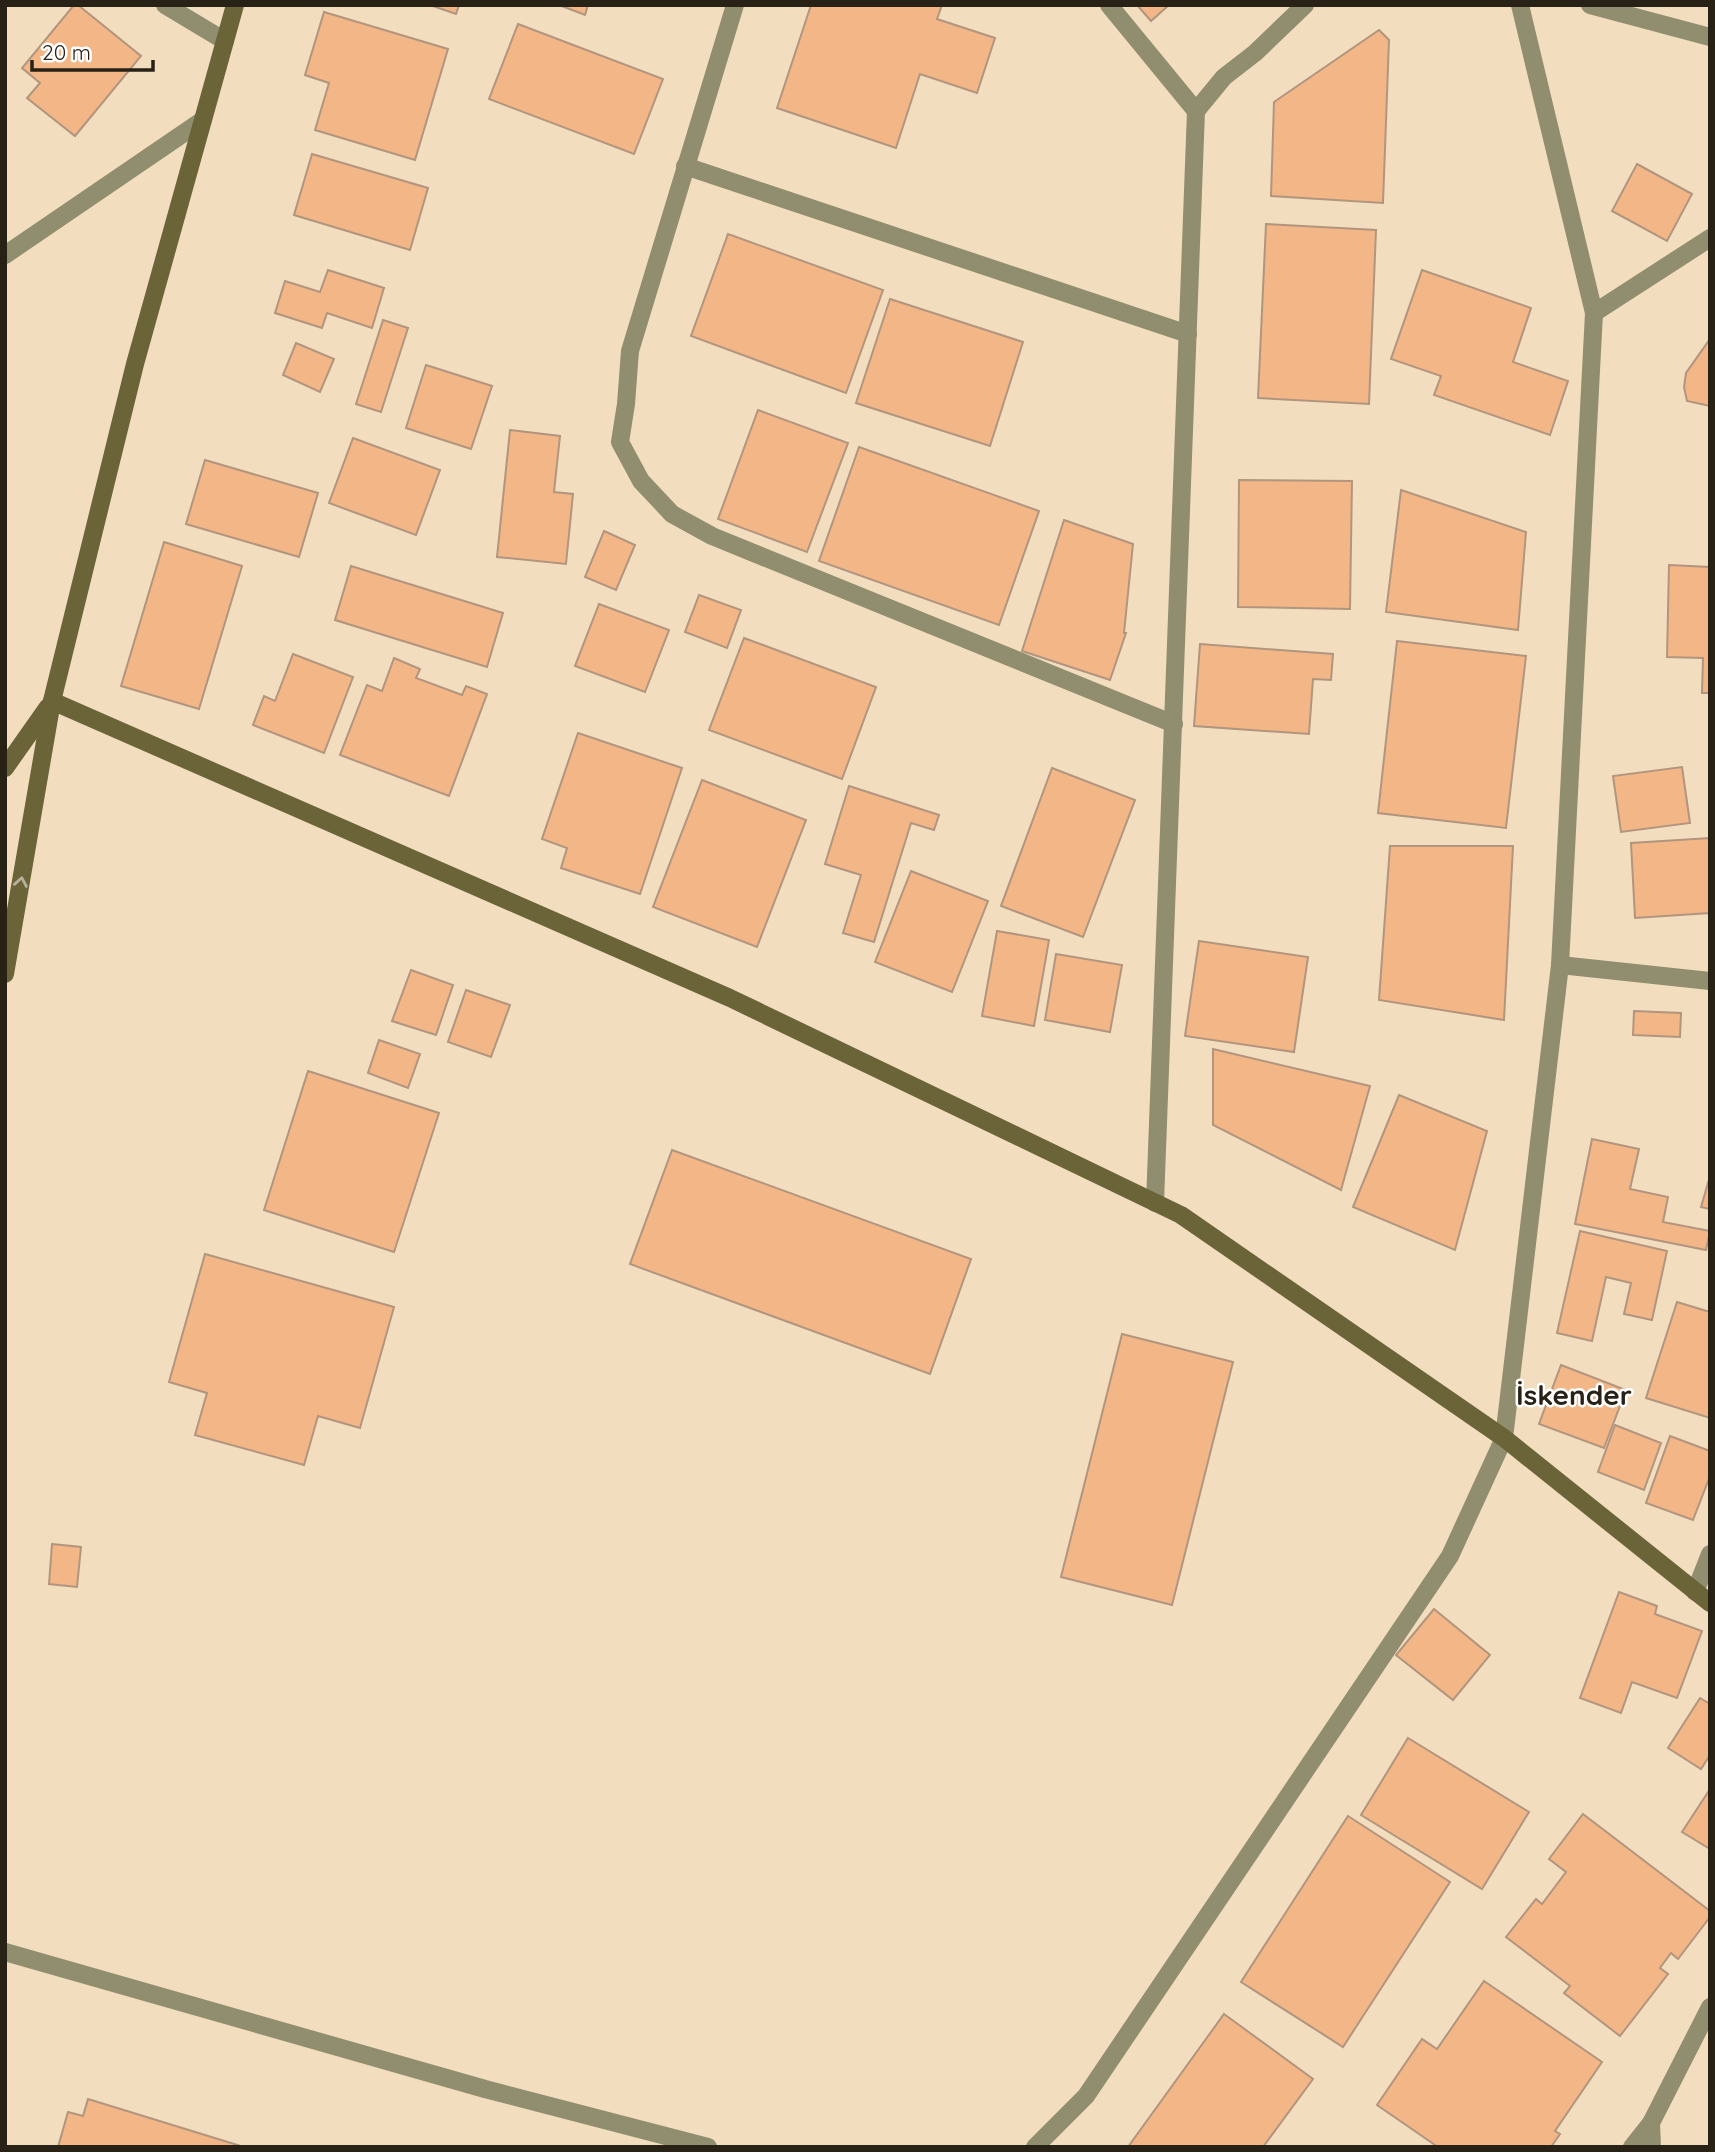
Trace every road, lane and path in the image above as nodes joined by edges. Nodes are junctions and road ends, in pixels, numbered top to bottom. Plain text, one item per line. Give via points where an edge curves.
1 (165, 5) edge
2 (235, 5) edge
3 (735, 5) edge
4 (1109, 5) edge
5 (1306, 5) edge
6 (1520, 5) edge
7 (1590, 5) edge
8 (1710, 37) edge
9 (225, 41) junction
10 (1196, 111) junction
11 (203, 120) junction
12 (685, 166) junction
13 (1710, 238) edge
14 (5, 255) edge
15 (1594, 313) junction
16 (1188, 334) junction
17 (52, 701) junction
18 (1174, 723) junction
19 (5, 768) edge
20 (1560, 965) junction
21 (5, 974) edge
22 (1710, 981) edge
23 (1155, 1203) junction
24 (1504, 1438) junction
25 (1710, 1554) edge
26 (1695, 1592) junction
27 (1710, 1603) edge
28 (5, 1952) edge
29 (1710, 2007) edge
30 (1651, 2123) junction
31 (708, 2147) edge
32 (1035, 2147) edge
33 (1632, 2147) edge
34 (1653, 2147) edge

1 - 9 street
2 - 9 main road
3 - 12 street
4 - 10 street
5 - 10 street via 1224,77
6 - 15 street
7 - 8 street
9 - 11 main road
10 - 16 street
11 - 14 street
11 - 17 main road via 135,364
12 - 16 street
12 - 18 street via 630,351 620,442 641,481 672,514 712,536
13 - 15 street
15 - 20 street
16 - 18 street
17 - 19 main road
21 -> 17 main road
17 - 23 main road via 730,999
18 - 23 street
20 - 22 street
20 - 24 street
23 - 24 main road via 1181,1215
24 - 26 main road
24 - 32 street via 1450,1556 1086,2096
25 - 26 street
26 - 27 main road
28 - 31 street via 485,2089
29 - 30 street
30 - 33 street
30 - 34 street

